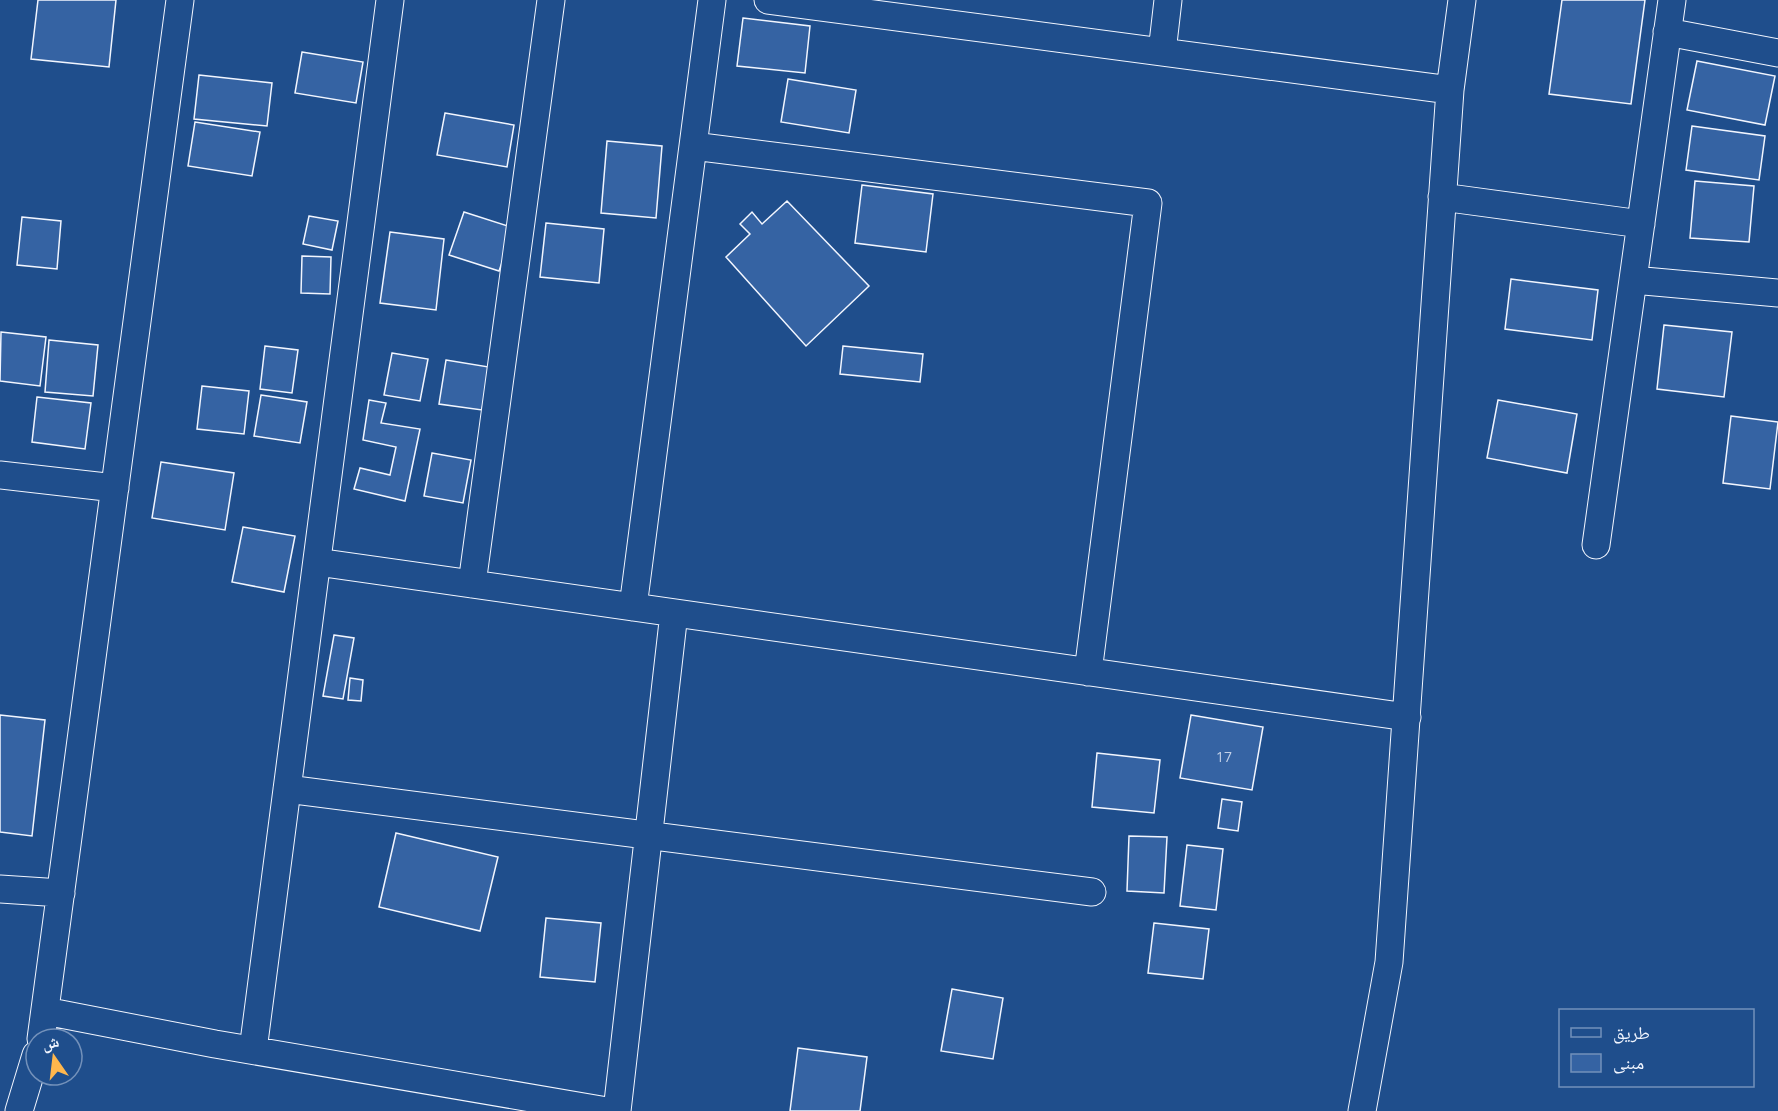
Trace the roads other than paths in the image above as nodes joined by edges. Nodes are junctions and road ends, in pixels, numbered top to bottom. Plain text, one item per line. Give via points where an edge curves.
1 (180, 0) edge
2 (390, 0) edge
3 (552, 0) edge
4 (712, 0) edge
5 (768, 0) edge
6 (1168, 0) edge
7 (1462, 0) edge
8 (1672, 0) edge
9 (800, 2) edge
10 (1667, 32) junction
11 (1162, 52) junction
12 (1778, 52) edge
13 (1450, 90) junction
14 (693, 146) junction
15 (1442, 197) junction
16 (1641, 224) junction
17 (1633, 280) junction
18 (1778, 293) edge
19 (0, 475) edge
20 (115, 488) junction
21 (1596, 545) dead end
22 (317, 562) junction
23 (472, 584) junction
24 (633, 607) junction
25 (674, 613) junction
26 (1088, 672) junction
27 (1407, 717) junction
28 (287, 789) junction
29 (649, 835) junction
30 (0, 889) edge
31 (1092, 892) dead end
32 (61, 893) junction
33 (45, 1011) junction
34 (43, 1027) edge
35 (253, 1050) junction
36 (27, 1087) edge
37 (20, 1111) edge
38 (607, 1111) edge
39 (617, 1111) edge
40 (1362, 1111) edge

1 - 20 street
2 - 22 street
3 - 23 street
4 - 14 street
5 - 9 street
6 - 11 street
7 - 13 street
8 - 10 street
9 - 11 street
10 - 12 street
10 - 16 street
11 - 13 street
13 - 15 street
14 - 24 street
14 - 26 street via 1148,203
15 - 16 street
15 - 27 street
16 - 17 street
17 - 18 street
17 - 21 street
19 - 20 street
20 - 32 street
22 - 23 street
22 - 28 street
23 - 24 street
24 - 25 street
25 - 26 street
25 - 29 street
26 - 27 street
27 - 40 street via 1389,962
28 - 29 street
28 - 35 street
29 - 31 street
29 - 39 street
30 - 32 street
32 - 33 street
33 - 34 street
33 - 35 street
35 - 38 street
36 - 37 street

